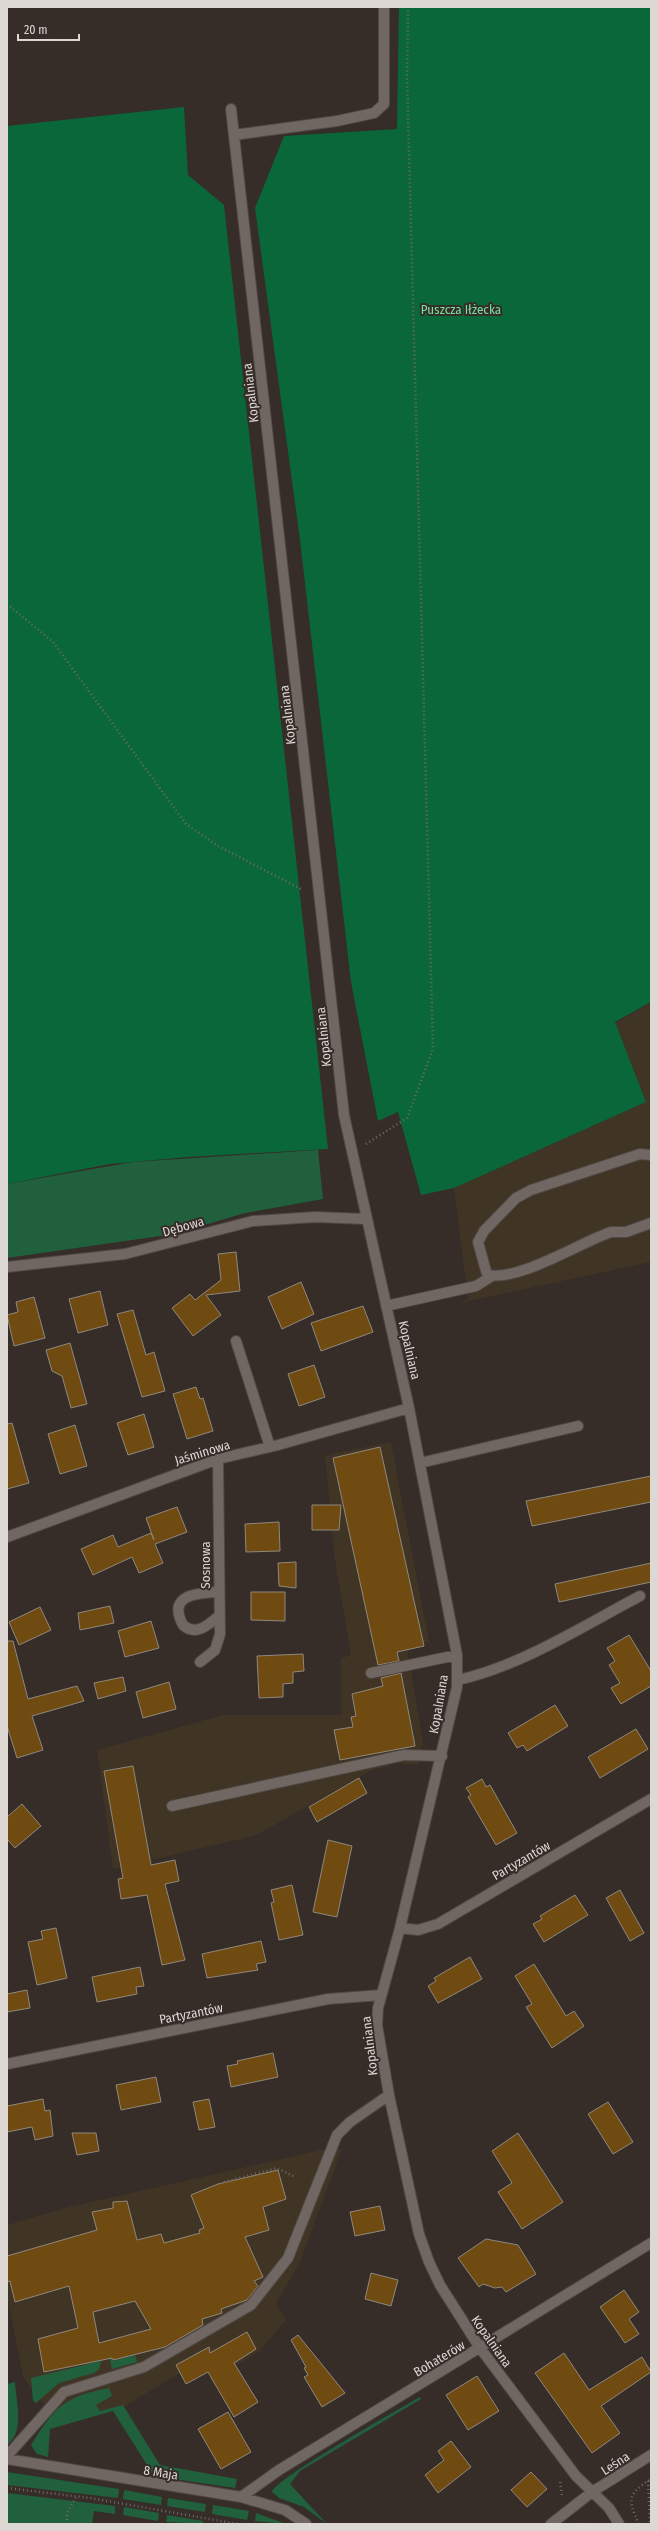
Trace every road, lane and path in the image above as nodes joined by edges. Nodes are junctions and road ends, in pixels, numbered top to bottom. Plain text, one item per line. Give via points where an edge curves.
1 (384, 7) edge
2 (408, 7) edge
3 (232, 109) dead end
4 (234, 135) junction
5 (7, 604) edge
6 (322, 900) junction
7 (352, 1153) junction
8 (651, 1155) edge
9 (366, 1219) junction
10 (651, 1224) edge
11 (7, 1267) edge
12 (492, 1276) junction
13 (386, 1306) junction
14 (236, 1341) dead end
15 (409, 1408) junction
16 (578, 1426) dead end
17 (270, 1447) junction
18 (218, 1459) junction
19 (420, 1463) junction
20 (7, 1537) edge
21 (218, 1592) junction
22 (640, 1596) dead end
23 (219, 1616) junction
24 (457, 1655) junction
25 (200, 1662) dead end
26 (371, 1672) dead end
27 (458, 1680) junction
28 (442, 1756) junction
29 (651, 1799) edge
30 (172, 1806) dead end
31 (400, 1928) junction
32 (381, 1994) junction
33 (7, 2064) edge
34 (389, 2095) junction
35 (295, 2177) dead end
36 (224, 2182) dead end
37 (651, 2243) edge
38 (480, 2348) junction
39 (651, 2455) edge
40 (7, 2458) edge
41 (558, 2479) dead end
42 (651, 2479) edge
43 (648, 2481) junction
44 (7, 2488) edge
45 (592, 2492) junction
46 (76, 2496) junction
47 (241, 2497) junction
48 (560, 2500) dead end
49 (67, 2524) edge
50 (238, 2524) edge
51 (306, 2524) edge
52 (551, 2524) edge
53 (579, 2524) edge
54 (589, 2524) edge
55 (619, 2524) edge
56 (639, 2524) edge
57 (650, 2524) edge

1 - 4 street via 384,104 374,113 337,122
2 - 7 path via 407,76 433,1049 407,1118
3 - 4 street, Kopalniana
4 - 6 street, Kopalniana
5 - 6 path via 53,642 186,824 218,846
6 - 7 street, Kopalniana via 344,1115
7 - 9 street, Kopalniana
8 - 12 street via 640,1154 531,1190 516,1198 484,1231 478,1242 484,1266 488,1275
9 - 11 street, Dębowa via 315,1217 253,1221 125,1254
9 - 13 street, Kopalniana
10 - 12 street via 626,1232 611,1232 528,1269
12 - 13 street via 476,1286
13 - 15 street, Kopalniana
14 - 17 street
15 - 17 street, Jaśminowa
15 - 19 street, Kopalniana
16 - 19 street
17 - 18 street, Jaśminowa
18 - 20 street, Jaśminowa
18 - 21 street, Sosnowa
19 - 24 street, Kopalniana
21 - 23 street, Sosnowa
21 - 23 street via 199,1593 187,1597 180,1603 178,1611 183,1625 193,1630 202,1628
22 - 27 street via 515,1661 483,1675
23 - 25 street, Sosnowa via 220,1634 217,1645 211,1654
24 - 26 street
24 - 27 street, Kopalniana
27 - 28 street, Kopalniana
28 - 30 street via 404,1755
28 - 31 street, Kopalniana
29 - 31 street, Partyzantów via 438,1924 418,1930
31 - 32 street, Kopalniana
32 - 33 street, Partyzantów via 328,1999
32 - 34 street, Kopalniana via 377,2025
34 - 38 street, Kopalniana via 419,2234 428,2262 440,2286
34 - 40 street via 350,2122 337,2136 288,2258 251,2305 144,2367 64,2392
35 - 36 path via 276,2168
37 - 38 street, Bohaterów
38 - 45 street, Kopalniana via 576,2476
38 - 47 street, Bohaterów via 279,2470
39 - 45 street, Leśna
40 - 47 street, 8 Maja
41 - 48 path via 563,2492
42 - 43 path
43 - 56 path via 633,2491 631,2498
43 - 57 path
44 - 46 path
45 - 52 street, Leśna
45 - 55 street, Kopalniana via 614,2514
46 - 49 path via 68,2509
46 - 50 path
47 - 51 street, 8 Maja via 285,2510
53 - 54 path

